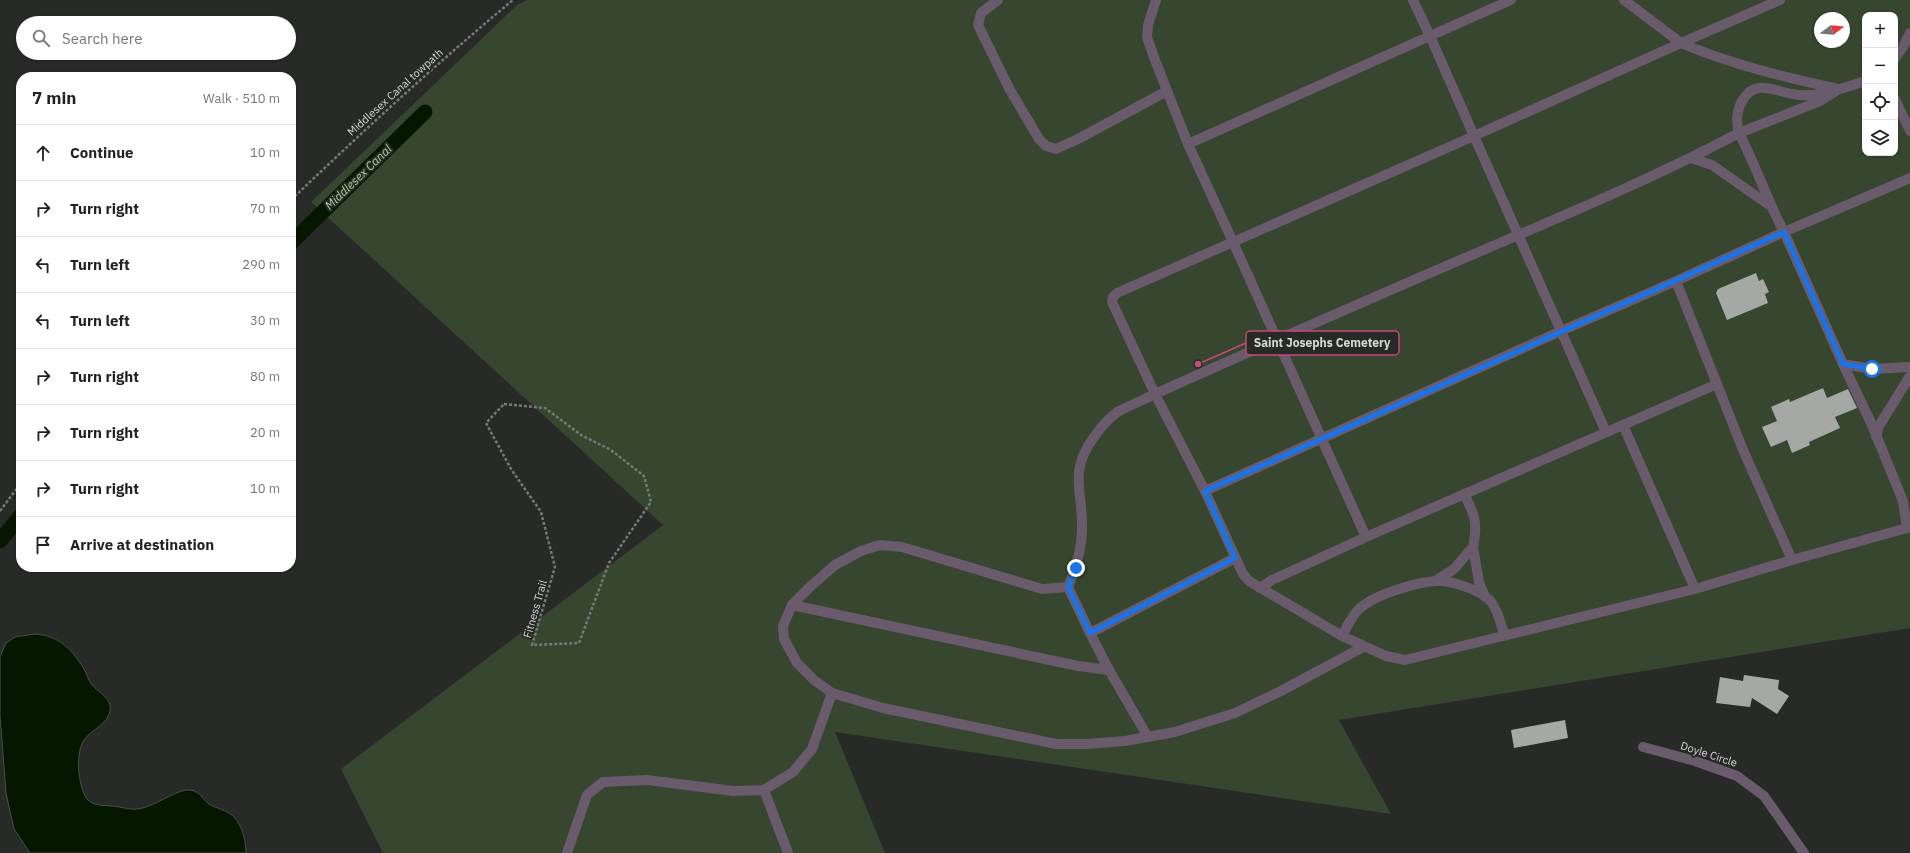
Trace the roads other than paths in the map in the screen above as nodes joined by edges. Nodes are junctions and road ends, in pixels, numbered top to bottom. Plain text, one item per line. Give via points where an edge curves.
1 (998, 0) edge
2 (1156, 0) edge
3 (1413, 0) edge
4 (1511, 0) edge
5 (1624, 0) edge
6 (1780, 0) edge
7 (1910, 33) edge
8 (1430, 36) junction
9 (1681, 43) junction
10 (1898, 54) edge
11 (1862, 82) edge
12 (1839, 89) junction
13 (1167, 91) junction
14 (1898, 105) edge
15 (1910, 131) edge
16 (1738, 133) junction
17 (1474, 136) junction
18 (1188, 144) junction
19 (1691, 158) junction
20 (1910, 178) edge
21 (1769, 205) junction
22 (1784, 232) junction
23 (1519, 235) junction
24 (1233, 242) junction
25 (1676, 281) junction
26 (1561, 331) junction
27 (1277, 339) junction
28 (1843, 364) junction
29 (1910, 367) edge
30 (1910, 376) edge
31 (1717, 384) junction
32 (1155, 394) junction
33 (1623, 425) junction
34 (1606, 432) junction
35 (1876, 437) junction
36 (1321, 440) junction
37 (1205, 491) junction
38 (1464, 494) junction
39 (1366, 537) junction
40 (1473, 547) junction
41 (1235, 558) junction
42 (1792, 560) junction
43 (1437, 580) junction
44 (1068, 587) junction
45 (1260, 588) junction
46 (1695, 589) junction
47 (1485, 597) junction
48 (792, 605) junction
49 (1090, 633) junction
50 (1504, 634) junction
51 (1342, 636) junction
52 (1363, 646) junction
53 (1110, 670) junction
54 (832, 693) junction
55 (1148, 737) junction
56 (1643, 747) dead end
57 (764, 790) junction
58 (568, 853) edge
59 (788, 853) edge
60 (1804, 853) edge

1 - 13 street via 981,13 978,25 1010,90 1039,139 1046,146 1056,149
2 - 13 street via 1148,25 1148,37
3 - 8 street
4 - 8 street
5 - 9 street
6 - 9 street
7 - 10 street
8 - 17 street
8 - 18 street
9 - 12 street via 1744,66
9 - 17 street
11 - 12 street
12 - 16 street via 1820,101
12 - 16 street via 1800,96 1755,88 1747,93 1736,116
13 - 18 street
14 - 15 street
16 - 19 street
16 - 21 street via 1749,153
17 - 23 street
17 - 24 street
18 - 24 street
19 - 21 street via 1712,165
19 - 23 street
20 - 22 street
21 - 22 street
22 - 25 street
22 - 28 street
23 - 26 street
23 - 27 street
24 - 27 street
24 - 32 street via 1113,296 1112,302
25 - 26 street
25 - 31 street
26 - 34 street
26 - 36 street
27 - 32 street
27 - 36 street
28 - 29 street via 1872,369
28 - 35 street
30 - 35 street via 1879,426
31 - 33 street
31 - 42 street
32 - 37 street
32 - 44 street via 1119,411 1104,423 1087,446 1079,466 1082,528 1080,548 1076,568
33 - 34 street
33 - 46 street
34 - 38 street
35 - 42 street via 1903,501 1907,528
36 - 37 street
36 - 39 street
37 - 41 street
38 - 39 street
38 - 40 street via 1474,512 1476,522
39 - 45 street via 1272,580
40 - 43 street via 1454,569
40 - 47 street via 1479,582
41 - 45 street via 1249,581
41 - 49 street
42 - 46 street
43 - 47 street via 1455,584
43 - 51 street via 1372,599 1358,610
44 - 48 street via 1042,588 910,549 880,545 861,551 835,565
44 - 49 street
45 - 51 street
46 - 50 street
47 - 50 street via 1499,617
48 - 53 street via 1078,666
48 - 54 street via 783,626 784,639 797,663
49 - 53 street
50 - 52 street via 1405,660 1386,656
51 - 52 street
52 - 55 street via 1235,713 1175,732
53 - 55 street
54 - 55 street via 883,708 1056,744 1088,744
54 - 57 street via 812,749 793,772
56 - 60 street, Doyle Circle via 1737,776 1764,796
57 - 58 street via 733,791 647,780 603,782 587,795
57 - 59 street

